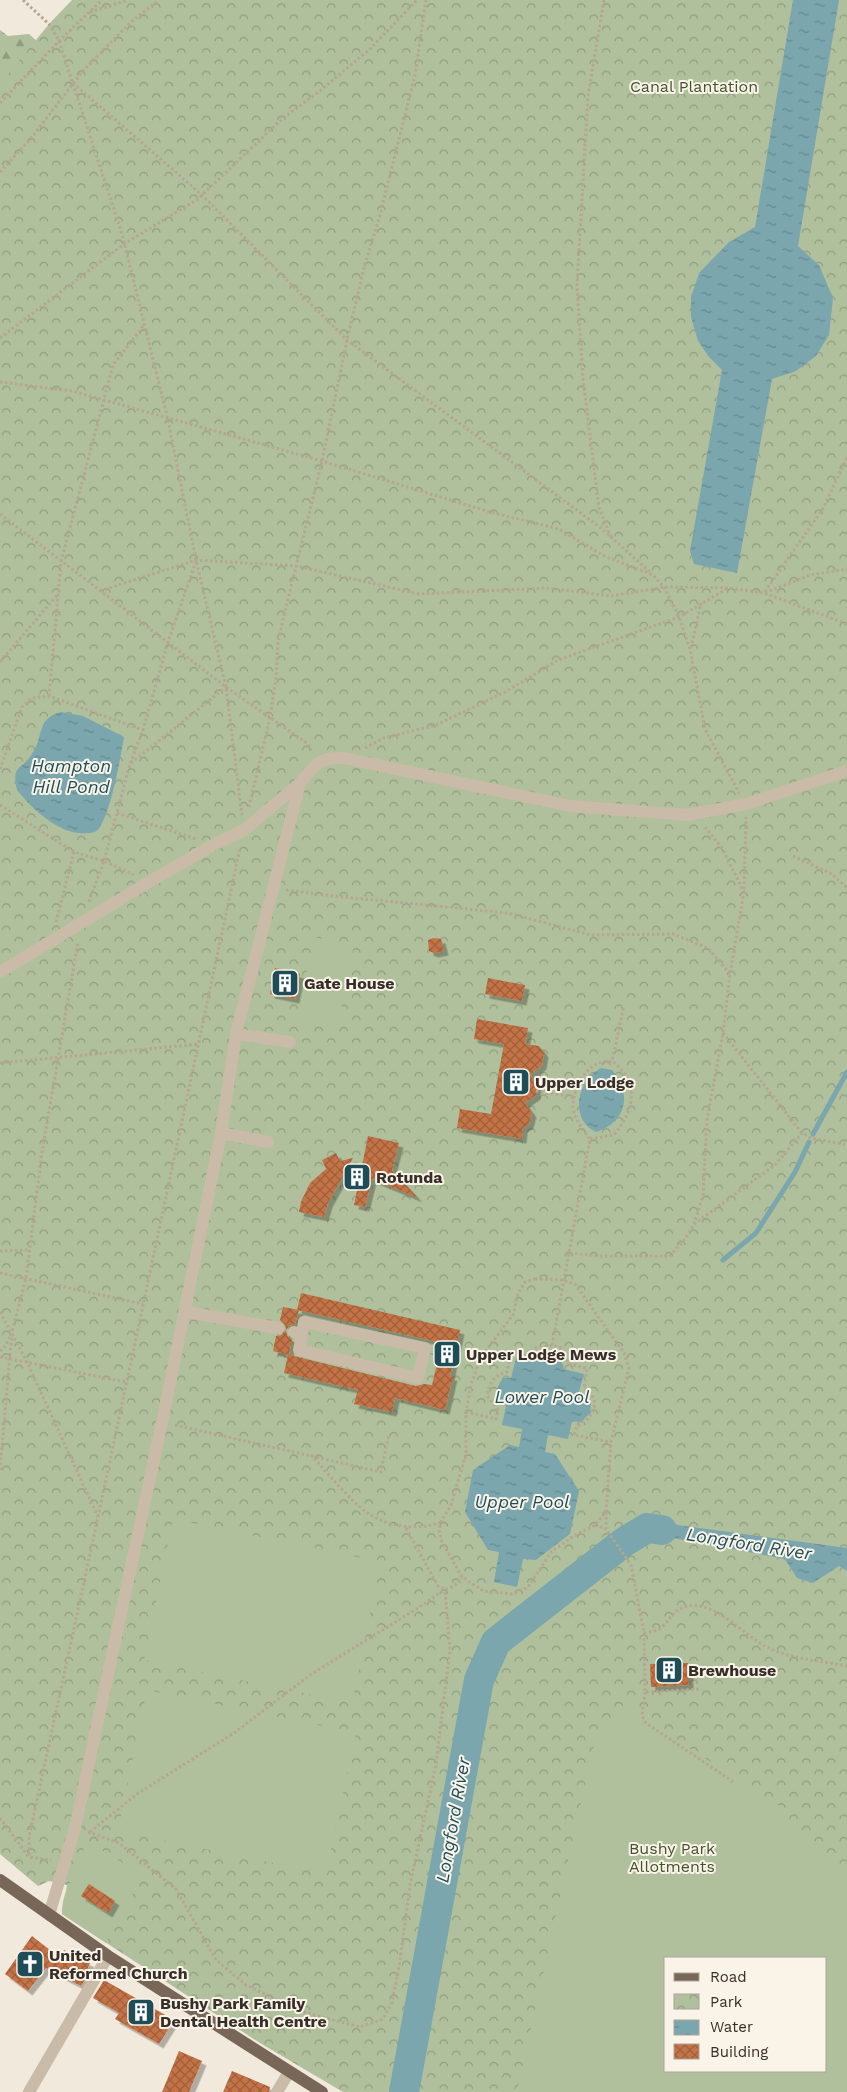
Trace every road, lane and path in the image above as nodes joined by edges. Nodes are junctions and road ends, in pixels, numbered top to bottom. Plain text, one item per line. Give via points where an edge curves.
1 (23, 0) edge
2 (102, 0) edge
3 (128, 0) edge
4 (159, 0) edge
5 (417, 0) edge
6 (426, 0) edge
7 (604, 0) edge
8 (90, 12) junction
9 (59, 41) junction
10 (73, 83) junction
11 (0, 103) edge
12 (0, 172) edge
13 (202, 195) junction
14 (124, 244) junction
15 (144, 325) junction
16 (0, 338) edge
17 (347, 340) junction
18 (0, 382) edge
19 (104, 401) junction
20 (168, 420) junction
21 (847, 458) edge
22 (322, 461) junction
23 (0, 514) edge
24 (611, 537) junction
25 (196, 560) junction
26 (61, 562) junction
27 (296, 566) junction
28 (847, 569) edge
29 (653, 575) junction
30 (664, 587) junction
31 (729, 588) junction
32 (100, 591) junction
33 (58, 593) junction
34 (764, 593) junction
35 (702, 603) junction
36 (679, 617) junction
37 (847, 624) edge
38 (168, 642) junction
39 (690, 649) junction
40 (0, 662) edge
41 (226, 687) junction
42 (49, 696) junction
43 (270, 717) junction
44 (143, 730) junction
45 (344, 758) junction
46 (317, 763) junction
47 (130, 764) junction
48 (0, 768) edge
49 (847, 771) edge
50 (300, 783) junction
51 (746, 804) junction
52 (0, 805) edge
53 (117, 814) junction
54 (687, 815) junction
55 (244, 830) junction
56 (213, 845) junction
57 (74, 852) junction
58 (793, 856) dead end
59 (104, 861) junction
60 (149, 882) junction
61 (273, 888) junction
62 (847, 888) edge
63 (744, 892) junction
64 (81, 924) junction
65 (51, 942) junction
66 (0, 972) edge
67 (730, 974) junction
68 (624, 1005) dead end
69 (723, 1033) junction
70 (236, 1034) junction
71 (290, 1042) dead end
72 (199, 1044) junction
73 (59, 1057) junction
74 (612, 1060) junction
75 (0, 1063) edge
76 (536, 1091) dead end
77 (575, 1097) junction
78 (221, 1133) junction
79 (802, 1133) junction
80 (590, 1139) junction
81 (268, 1142) dead end
82 (847, 1145) edge
83 (694, 1224) junction
84 (28, 1250) junction
85 (0, 1252) edge
86 (570, 1253) junction
87 (0, 1273) edge
88 (26, 1278) junction
89 (563, 1280) junction
90 (143, 1304) junction
91 (0, 1312) edge
92 (186, 1312) junction
93 (278, 1328) dead end
94 (12, 1332) junction
95 (298, 1333) joint
96 (552, 1345) junction
97 (0, 1351) edge
98 (0, 1357) edge
99 (9, 1358) junction
100 (27, 1362) junction
101 (126, 1382) junction
102 (466, 1412) junction
103 (162, 1422) junction
104 (388, 1434) dead end
105 (610, 1442) junction
106 (310, 1455) junction
107 (0, 1470) edge
108 (606, 1512) junction
109 (98, 1517) junction
110 (441, 1522) junction
111 (595, 1525) junction
112 (406, 1527) junction
113 (606, 1529) junction
114 (462, 1577) junction
115 (445, 1590) junction
116 (644, 1633) junction
117 (847, 1666) edge
118 (700, 1689) dead end
119 (645, 1692) junction
120 (735, 1783) dead end
121 (0, 1818) edge
122 (75, 1828) junction
123 (90, 1832) junction
124 (28, 1857) junction
125 (64, 1862) junction
126 (0, 1880) edge
127 (50, 1915) junction
128 (108, 1956) junction
129 (289, 2072) junction
130 (29, 2092) edge
131 (277, 2092) edge
132 (322, 2092) edge

1 - 9 path via 49,24
2 - 8 path
3 - 8 path
4 - 10 path via 131,22
5 - 13 path via 370,49 282,118
6 - 17 path via 415,75
7 - 24 path via 588,96 577,285 583,379 599,508
8 - 9 path
9 - 10 path
9 - 11 path
10 - 12 path via 32,137
10 - 13 path
10 - 14 path
13 - 14 path
13 - 17 path
14 - 15 path
14 - 16 path
15 - 19 path via 113,365
15 - 20 path
17 - 22 path
17 - 24 path
18 - 19 path via 72,392
19 - 20 path
19 - 26 path
20 - 22 path
20 - 25 path
21 - 34 path via 822,510
22 - 27 path
22 - 29 path via 490,512 560,529 604,556
23 - 26 path
24 - 29 path
25 - 27 path
25 - 32 path
25 - 38 path
25 - 41 path
26 - 32 path
26 - 33 path
27 - 30 path via 419,594 546,588 611,596
27 - 43 path via 278,642
28 - 34 path via 810,575
29 - 30 path
30 - 31 path
30 - 36 path
31 - 34 path
31 - 35 path
32 - 38 path
33 - 40 path
33 - 42 path
34 - 37 path
35 - 36 path
35 - 39 path
36 - 39 path
36 - 45 path via 558,660 505,692 436,725 384,738
38 - 41 path
38 - 44 path
39 - 51 path via 705,729
41 - 43 path
41 - 47 path
41 - 55 path
42 - 44 path
42 - 48 path via 32,698 22,707
43 - 46 path via 308,744
43 - 55 path
44 - 47 path
45 - 46 street via 328,757
45 - 54 street via 570,806
46 - 50 street
47 - 53 path
49 - 51 street
50 - 55 street
50 - 61 street
51 - 54 street
51 - 63 path
52 - 57 path
53 - 56 path
53 - 59 path
54 - 63 path via 708,828
55 - 56 street
55 - 72 path
56 - 60 street
57 - 59 path
57 - 65 path
58 - 62 path via 832,874
59 - 60 path
59 - 64 path
60 - 64 street
61 - 67 path via 508,913 591,935 673,934 708,948
61 - 70 street
63 - 67 path
64 - 65 street
64 - 73 path
65 - 66 street
67 - 69 path
68 - 74 path
69 - 79 path
69 - 83 path via 707,1120 703,1194
70 - 71 street
70 - 78 street
72 - 73 path
72 - 90 path
73 - 75 path
73 - 84 path
74 - 77 path via 595,1064 582,1076
74 - 80 path via 630,1081 631,1105 624,1123 614,1136
76 - 77 path
77 - 80 path via 574,1108 581,1128
78 - 81 street
78 - 92 street
79 - 82 path via 811,1138
79 - 83 path via 775,1165
80 - 86 path
83 - 86 path via 670,1256
84 - 85 path
84 - 88 path
86 - 89 path
87 - 88 path
88 - 90 path
88 - 94 path
89 - 96 path
89 - 102 path via 525,1282 518,1293 513,1315 481,1357 471,1384
89 - 105 path via 575,1284 624,1353 629,1368
90 - 101 path
91 - 94 path
92 - 93 street
92 - 103 street
94 - 97 path
94 - 99 path
94 - 100 path
95 - 95 street via 304,1322 425,1348 418,1378 299,1350
96 - 102 path via 535,1348 529,1356 511,1352 506,1372 496,1375 489,1384 487,1396 498,1410 496,1419
96 - 105 path via 562,1348 569,1364 587,1368 584,1388 594,1401 593,1412 587,1421 577,1426 574,1435
98 - 99 path
99 - 100 path
99 - 107 path
100 - 101 path
100 - 109 path
101 - 109 path
102 - 110 path via 466,1454 451,1504
103 - 106 path
103 - 122 street
104 - 106 path via 381,1472
105 - 108 path
106 - 112 path via 362,1509
108 - 111 path
108 - 113 path
109 - 124 path via 29,1837
110 - 112 path
110 - 114 path via 442,1542
111 - 113 path
111 - 114 path via 552,1552 528,1587 512,1594 483,1591
112 - 115 path via 438,1586
113 - 116 path via 631,1565
114 - 115 path
115 - 123 path via 310,1675 234,1733 137,1794
115 - 123 path via 450,1649 436,1764 410,1885 394,1993 383,2019 360,2027 300,2011 246,1985 216,1960 176,1889 119,1843
116 - 117 path via 661,1628 674,1611 703,1606 765,1646 785,1654
116 - 119 path
118 - 119 path
119 - 120 path via 642,1716 646,1723
121 - 124 path
122 - 123 path
122 - 125 street
124 - 125 path
125 - 127 street
126 - 127 main road
127 - 128 main road
128 - 129 main road
128 - 130 street
129 - 131 street
129 - 132 main road

